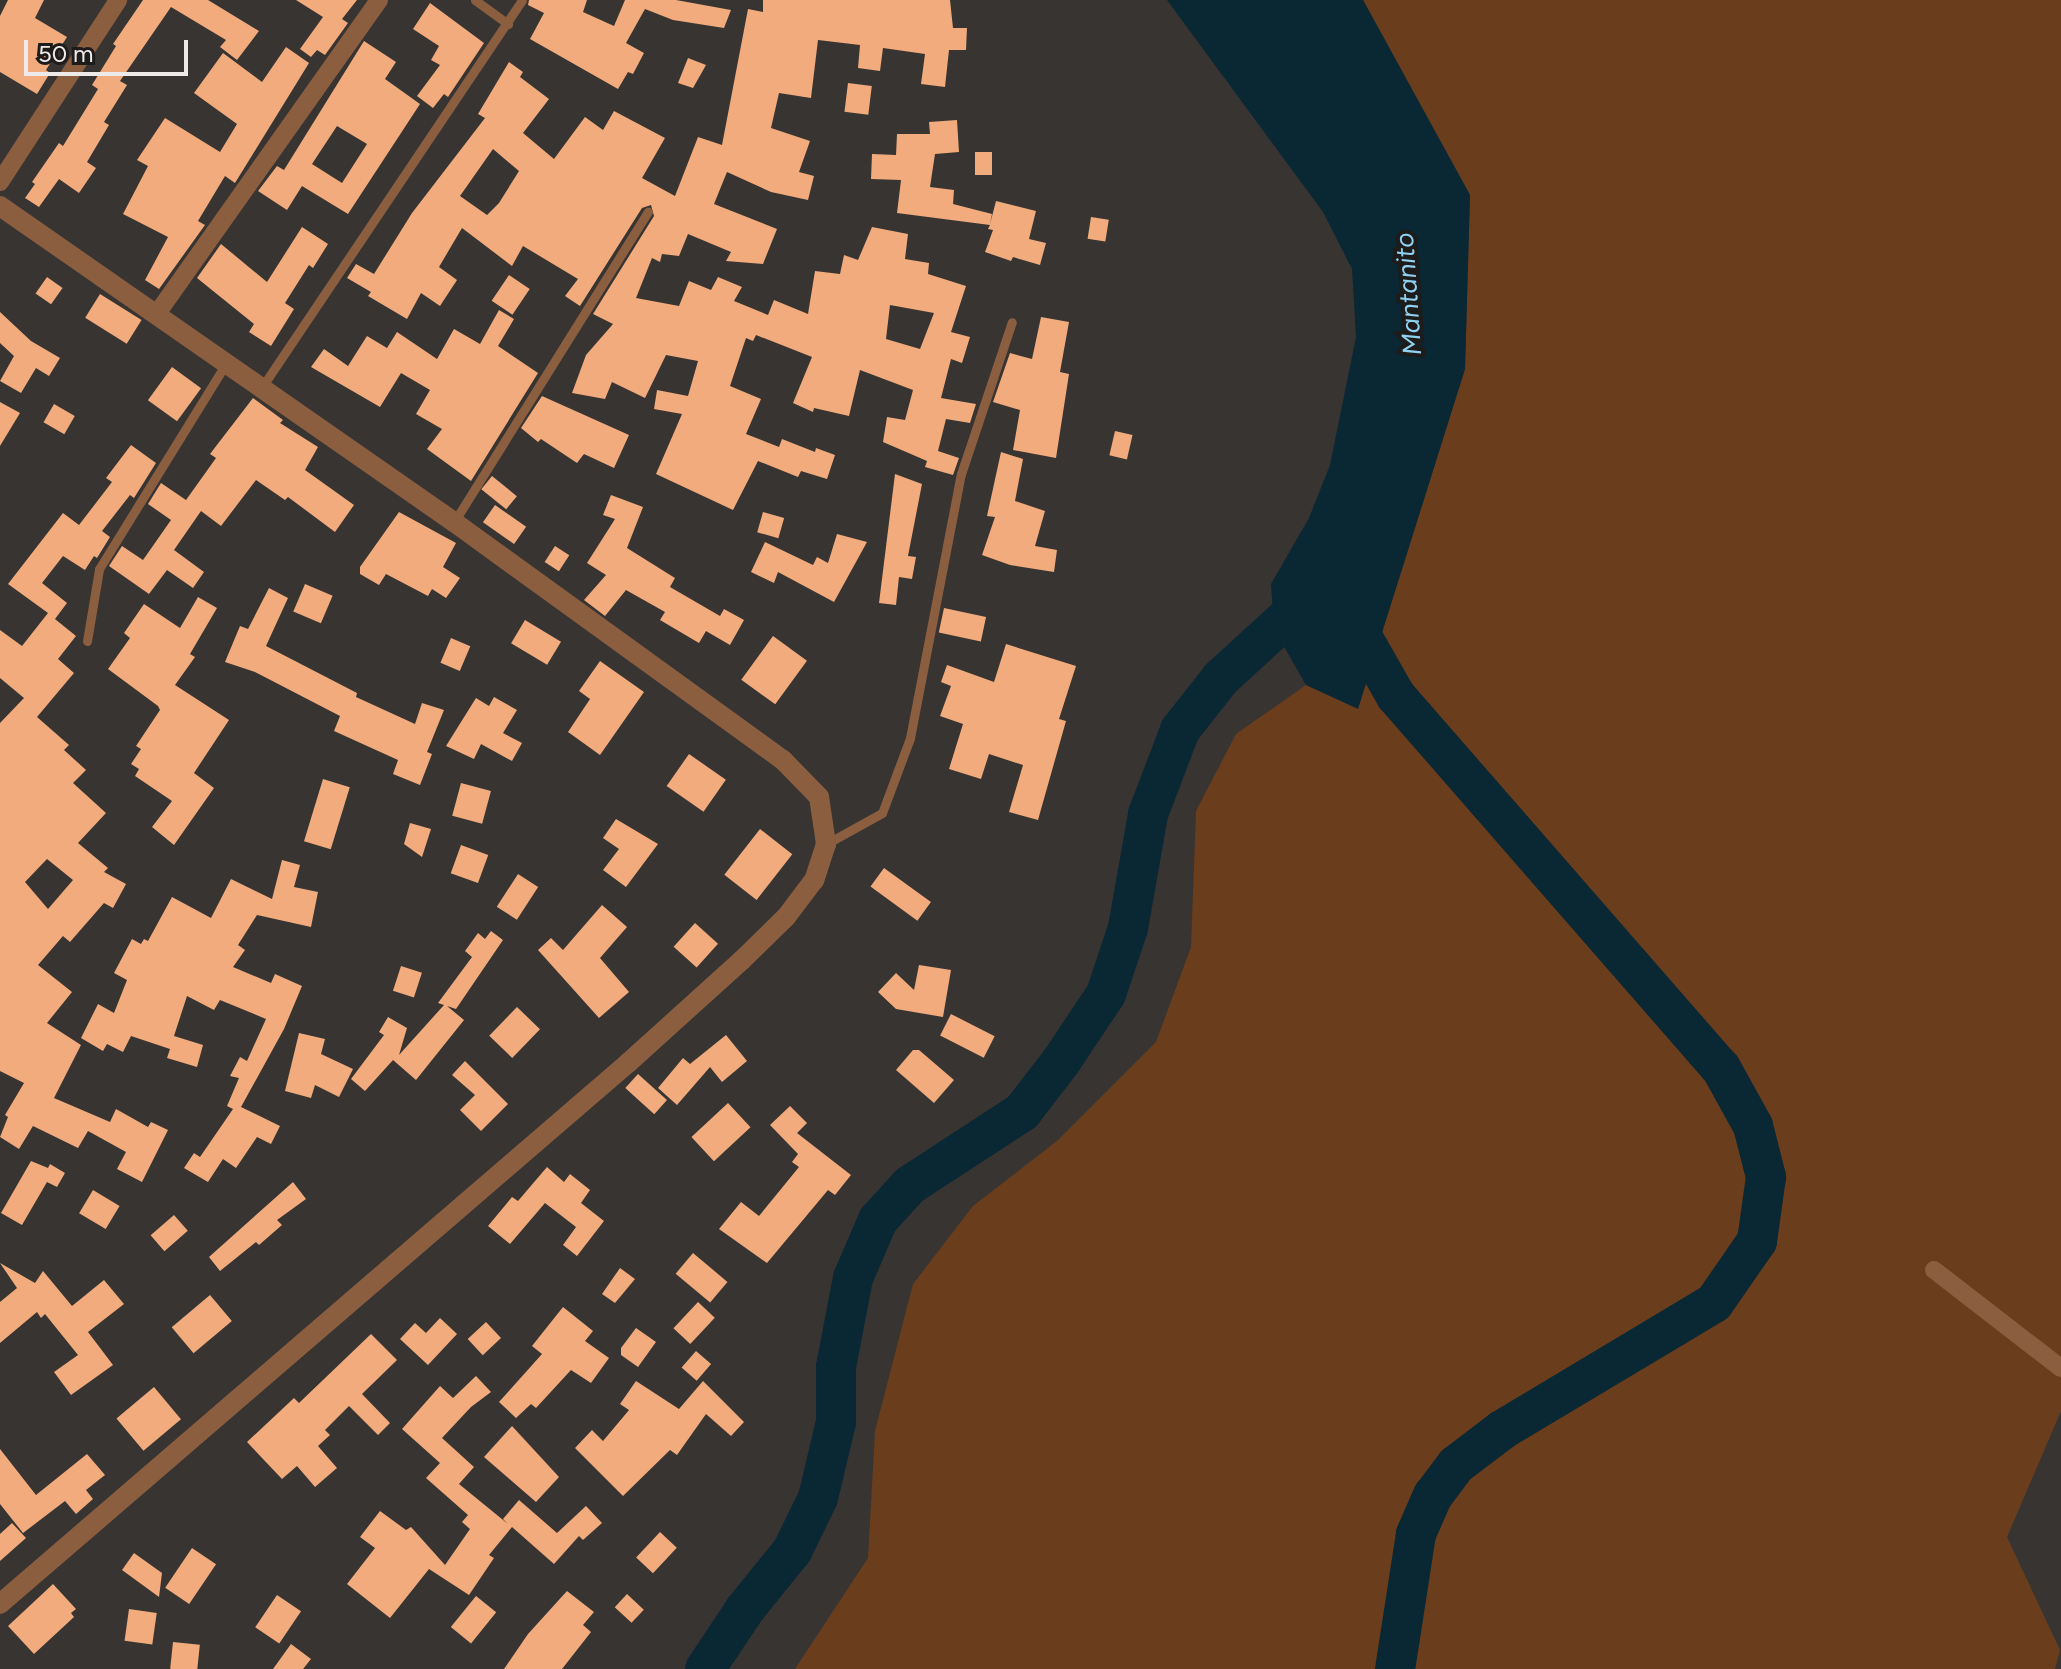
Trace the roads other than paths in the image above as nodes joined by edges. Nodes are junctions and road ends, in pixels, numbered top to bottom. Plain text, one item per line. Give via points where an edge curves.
1 (118, 0) edge
2 (379, 0) edge
3 (475, 0) edge
4 (522, 0) edge
5 (508, 24) junction
6 (0, 182) edge
7 (0, 206) edge
8 (648, 212) dead end
9 (156, 315) junction
10 (1012, 322) dead end
11 (225, 365) junction
12 (260, 390) junction
13 (454, 522) junction
14 (87, 641) dead end
15 (826, 844) junction
16 (1934, 1270) dead end
17 (2061, 1368) edge
18 (0, 1604) edge

1 - 6 street
2 - 9 street
3 - 5 lane
4 - 5 lane
5 - 12 lane
7 - 9 street
8 - 13 lane
9 - 11 street
10 - 15 lane via 961,474 910,738 882,813
11 - 12 street
11 - 14 lane via 99,569
12 - 13 street
13 - 15 street via 783,760 819,797
15 - 18 street via 814,880 742,960
16 - 17 street

